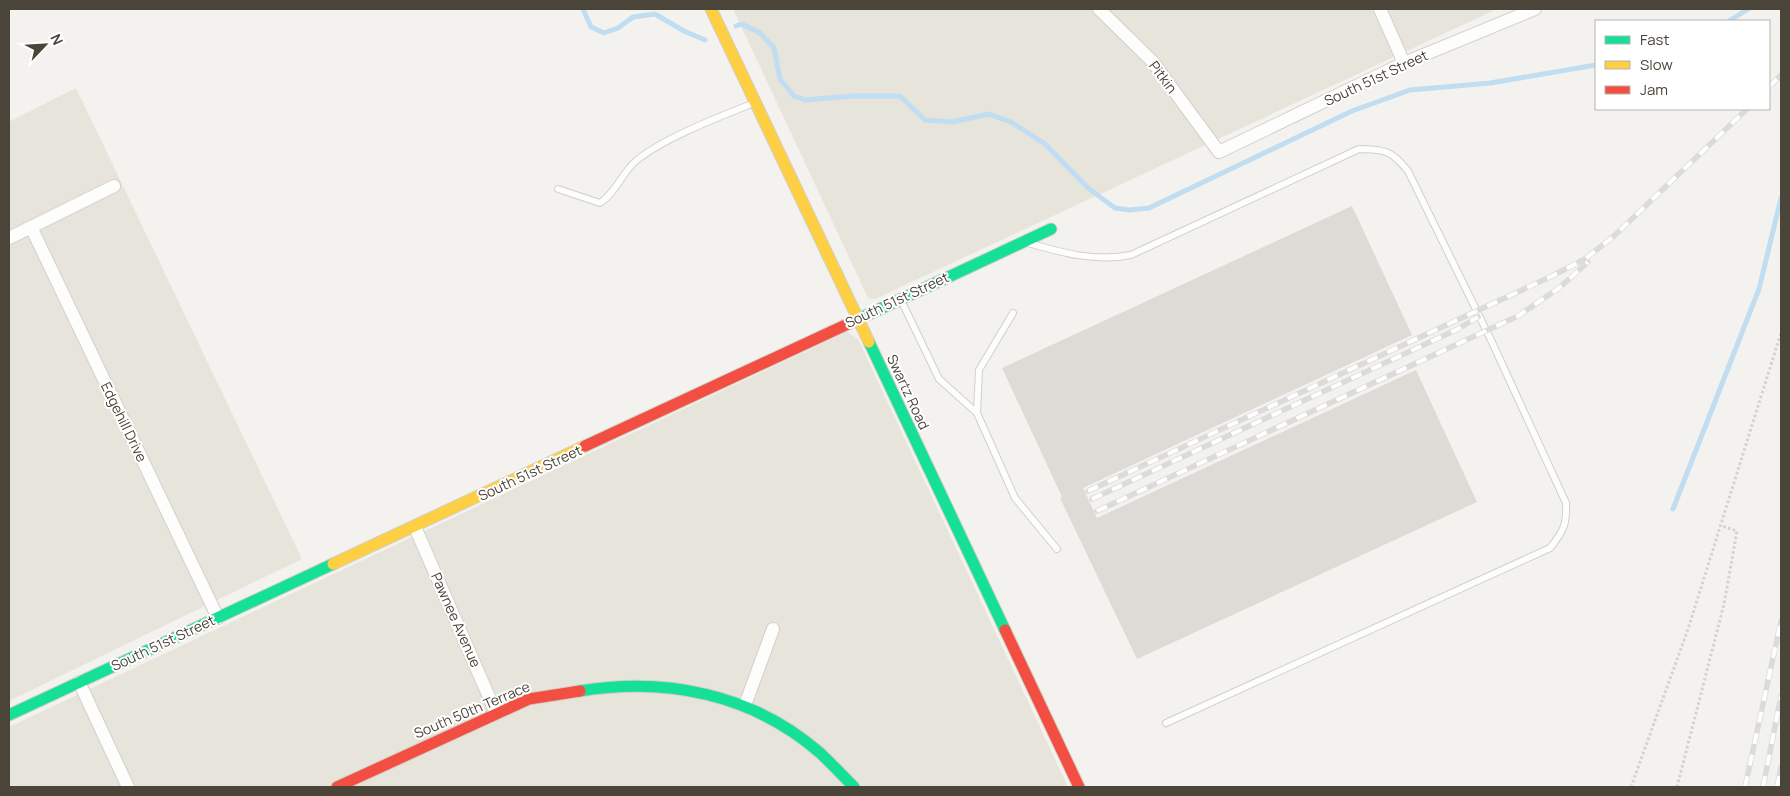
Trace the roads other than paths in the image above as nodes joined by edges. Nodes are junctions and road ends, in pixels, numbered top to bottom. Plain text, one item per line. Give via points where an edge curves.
1 (711, 9) edge
2 (1099, 9) edge
3 (1380, 9) edge
4 (1535, 9) edge
5 (1404, 63) junction
6 (755, 103) junction
7 (1219, 152) joint
8 (114, 186) dead end
9 (558, 189) dead end
10 (31, 227) junction
11 (1051, 229) dead end
12 (9, 238) edge
13 (1022, 241) junction
14 (900, 298) junction
15 (1013, 313) dead end
16 (857, 319) junction
17 (977, 413) junction
18 (415, 527) junction
19 (1057, 549) dead end
20 (218, 618) junction
21 (773, 629) dead end
22 (79, 682) junction
23 (744, 705) junction
24 (496, 713) junction
25 (9, 715) edge
26 (1166, 723) dead end
27 (128, 787) edge
28 (337, 787) edge
29 (854, 787) edge
30 (1079, 787) edge

1 - 6 street, Swartz Road
2 - 7 street, Pitkin via 1152,61
3 - 5 street
4 - 5 street, South 51st Street
5 - 7 street, South 51st Street
6 - 9 lane via 704,123 637,160 600,203
6 - 16 street, Swartz Road
8 - 10 street
10 - 12 street
10 - 20 street, Edgehill Drive
11 - 13 street, South 51st Street
13 - 14 street, South 51st Street
13 - 26 lane via 1065,254 1094,258 1132,255 1359,149 1381,149 1396,157 1408,171 1566,503 1567,520 1550,548
14 - 16 street, South 51st Street
14 - 17 lane via 939,379
15 - 17 lane via 979,370
16 - 18 street, South 51st Street
16 - 30 street, Swartz Road
17 - 19 lane via 1016,498
18 - 20 street, South 51st Street
18 - 24 street, Pawnee Avenue
20 - 22 street, South 51st Street
21 - 23 street
22 - 25 street, South 51st Street
22 - 27 street
23 - 24 street, South 50th Terrace via 698,692 643,686 583,690 530,699
23 - 29 street, South 50th Terrace via 787,728 819,752
24 - 28 street, South 50th Terrace

